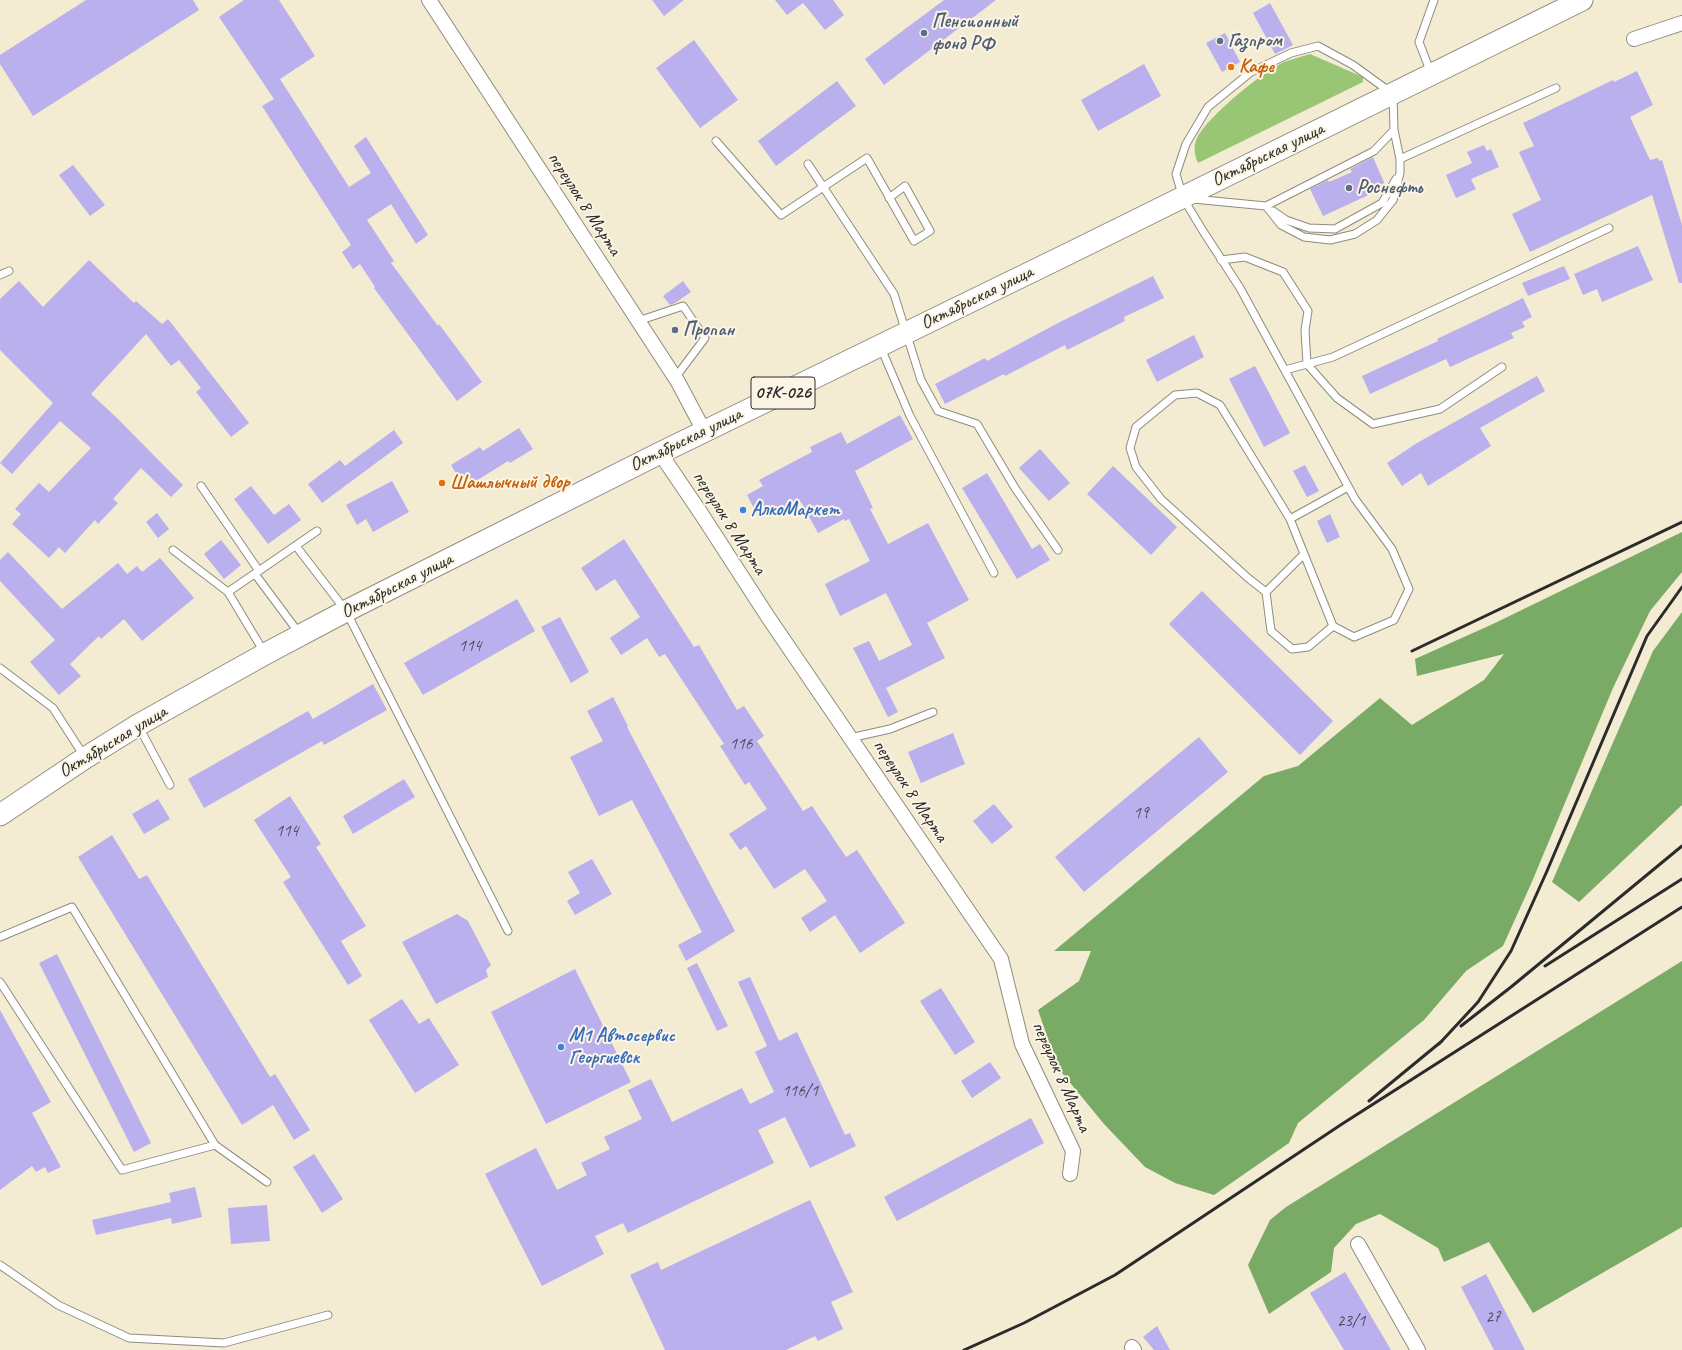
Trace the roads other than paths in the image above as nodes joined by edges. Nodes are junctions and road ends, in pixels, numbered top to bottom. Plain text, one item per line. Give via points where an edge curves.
1 (429, 0) edge
2 (1434, 0) edge
3 (1582, 0) edge
4 (1682, 23) edge
5 (1634, 39) dead end
6 (1432, 73) junction
7 (1556, 88) dead end
8 (1393, 94) junction
9 (1394, 130) junction
10 (716, 141) dead end
11 (1400, 159) junction
12 (808, 164) dead end
13 (1400, 173) junction
14 (823, 188) junction
15 (890, 198) junction
16 (1183, 198) junction
17 (1266, 206) junction
18 (1609, 228) dead end
19 (1222, 260) junction
20 (9, 271) dead end
21 (0, 275) edge
22 (638, 321) junction
23 (907, 333) junction
24 (880, 346) junction
25 (1307, 364) junction
26 (1502, 367) dead end
27 (1285, 370) junction
28 (675, 378) junction
29 (704, 431) junction
30 (660, 453) junction
31 (201, 486) dead end
32 (1348, 487) junction
33 (1290, 519) junction
34 (317, 531) dead end
35 (296, 546) junction
36 (173, 550) dead end
37 (1058, 550) dead end
38 (1304, 554) junction
39 (257, 573) junction
40 (994, 573) dead end
41 (228, 592) junction
42 (1266, 592) junction
43 (346, 611) junction
44 (1333, 626) junction
45 (301, 636) junction
46 (265, 654) junction
47 (0, 668) edge
48 (933, 712) dead end
49 (138, 725) junction
50 (850, 738) junction
51 (85, 758) junction
52 (170, 785) dead end
53 (0, 815) edge
54 (508, 930) dead end
55 (0, 937) edge
56 (0, 982) edge
57 (215, 1145) junction
58 (1070, 1174) dead end
59 (267, 1182) dead end
60 (1358, 1244) dead end
61 (0, 1265) edge
62 (328, 1315) dead end
63 (1418, 1350) edge

1 - 22 street, переулок 8 Марта
2 - 6 lane via 1419,42
3 - 6 main road, Октябрьская улица / 07К-026
4 - 5 street
6 - 8 main road, Октябрьская улица / 07К-026
7 - 11 lane
8 - 9 lane
8 - 16 main road, Октябрьская улица / 07К-026
8 - 16 lane via 1353,66 1318,46 1291,53 1251,72 1208,107 1186,144 1176,174
9 - 11 lane
9 - 17 lane via 1374,151
10 - 14 lane via 782,215
11 - 13 lane
12 - 14 lane
13 - 17 lane via 1382,203 1335,229 1309,228 1286,220
13 - 17 lane via 1393,200 1377,220 1355,234 1330,240 1304,237 1282,225
14 - 15 lane via 867,158
14 - 23 lane via 894,294
15 - 15 lane via 914,241 930,232 905,186
16 - 17 lane
16 - 19 lane
16 - 23 main road, Октябрьская улица / 07К-026
18 - 25 lane via 1333,357
19 - 25 lane via 1245,257 1283,272 1308,311 1304,330
19 - 27 lane
20 - 21 lane
22 - 28 street, переулок 8 Марта
22 - 28 lane via 683,306 705,338
23 - 24 main road, Октябрьская улица / 07К-026
23 - 37 lane via 921,380 938,411 977,424 1015,488
24 - 29 main road, Октябрьская улица / 07К-026
24 - 40 lane via 910,416
25 - 26 lane via 1337,398 1373,424 1440,409
25 - 27 lane
27 - 32 lane
28 - 29 street, переулок 8 Марта
29 - 30 main road, Октябрьская улица / 07К-026
30 - 43 main road, Октябрьская улица / 07К-026
30 - 50 street, переулок 8 Марта
31 - 39 lane
32 - 33 lane
32 - 44 lane via 1392,549 1409,589 1394,620 1354,637
33 - 38 lane
33 - 42 lane via 1220,405 1197,393 1174,395 1136,427 1130,448 1136,467 1161,499
34 - 35 lane
35 - 39 lane
35 - 43 lane
36 - 41 lane
38 - 42 lane
38 - 44 lane
39 - 41 lane
39 - 45 lane
41 - 46 lane
42 - 44 lane via 1271,631 1292,649 1308,648
43 - 45 main road, Октябрьская улица / 07К-026
43 - 54 lane
45 - 46 main road, Октябрьская улица / 07К-026
46 - 49 main road, Октябрьская улица / 07К-026
47 - 51 lane via 52,708
48 - 50 lane via 890,729
49 - 51 main road, Октябрьская улица / 07К-026
49 - 52 lane
50 - 58 street, переулок 8 Марта via 1001,959 1022,1044 1073,1150
51 - 53 main road, Октябрьская улица / 07К-026
55 - 57 lane via 72,907
56 - 57 lane via 122,1170
57 - 59 lane
60 - 63 street
61 - 62 lane via 58,1305 129,1338 224,1343

